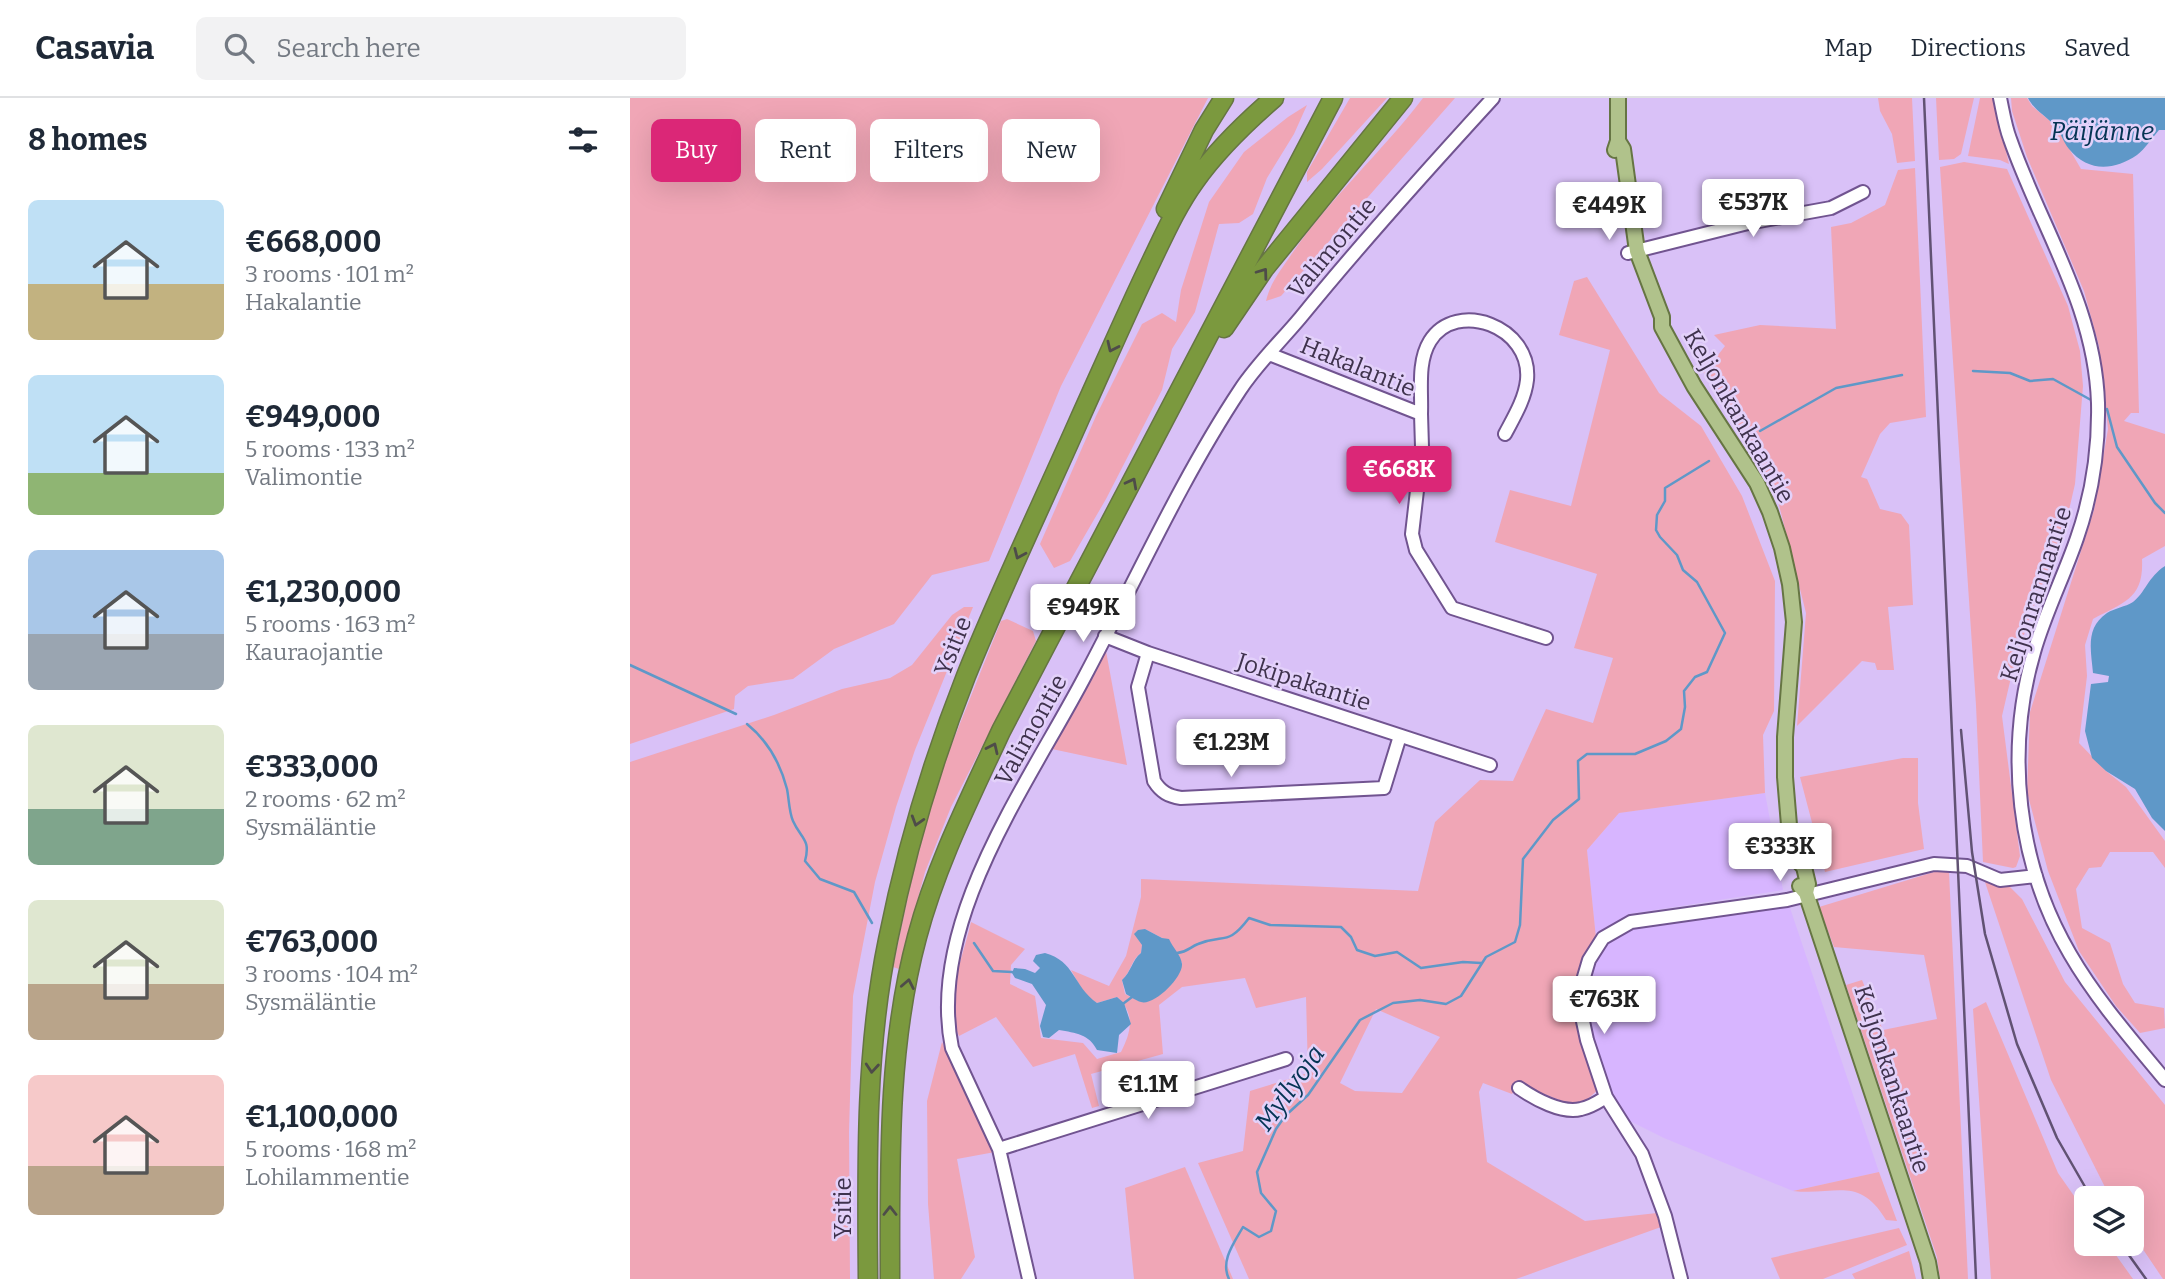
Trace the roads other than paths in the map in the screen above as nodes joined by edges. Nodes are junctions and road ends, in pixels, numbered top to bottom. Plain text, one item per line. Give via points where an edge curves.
1 (1224, 98) edge
2 (1274, 98) edge
3 (1333, 98) edge
4 (1404, 98) edge
5 (1493, 98) edge
6 (1618, 98) edge
7 (2000, 98) edge
8 (1863, 192) dead end
9 (1633, 252) junction
10 (1140, 285) junction
11 (1269, 354) junction
12 (1193, 366) junction
13 (1421, 414) junction
14 (1505, 434) dead end
15 (1105, 636) junction
16 (1546, 638) dead end
17 (1147, 653) junction
18 (1400, 736) junction
19 (1490, 765) dead end
20 (2036, 876) junction
21 (1807, 895) junction
22 (1286, 1059) dead end
23 (2165, 1080) edge
24 (1519, 1088) dead end
25 (1606, 1097) junction
26 (999, 1149) junction
27 (867, 1279) edge
28 (890, 1279) edge
29 (1029, 1279) edge
30 (1681, 1279) edge
31 (1931, 1279) edge

1 - 10 highway via 1199,139 1148,247
2 - 10 highway, Ysitie via 1194,182
3 - 12 highway
12 -> 4 highway via 1264,270
5 - 11 street, Valimontie
6 - 9 main road, Keljonkankaantie via 1614,150
7 - 20 street, Keljonrannantie via 2009,136 2080,303 2097,394 2091,489 2034,652 2021,718 2020,795
8 - 9 street via 1831,208
9 - 21 main road, Keljonkankaantie via 1654,321 1662,327 1757,483 1782,548 1794,622 1785,778 1789,825 1797,860 1804,867
10 -> 27 highway, Ysitie via 966,676 912,835 887,942 876,1020 867,1150
11 - 13 street, Hakalantie
11 - 15 street, Valimontie via 1241,389 1201,456
28 -> 12 highway, Ysitie via 895,1067 917,939 929,898 1001,731
13 - 14 street via 1422,358 1431,339 1447,325 1485,322 1504,331 1524,355 1527,378 1522,401
13 - 16 street, Hakalantie via 1412,534 1416,550 1452,608
15 - 17 street, Jokipakantie
15 - 26 street, Valimontie via 1004,821 971,897 950,968 946,1014 952,1048
17 - 18 street, Jokipakantie
17 - 18 street via 1138,687 1154,781 1170,796 1384,788
18 - 19 street, Jokipakantie
20 - 21 street via 2000,880 1967,866 1934,864
20 - 23 street, Keljonrannantie via 2059,934 2083,974
21 - 25 street via 1631,922 1603,938 1589,960 1581,987 1581,1012
21 - 31 main road, Keljonkankaantie
22 - 26 street
24 - 25 street via 1564,1109 1578,1110
25 - 30 street via 1642,1154
26 - 29 street, Valimontie

